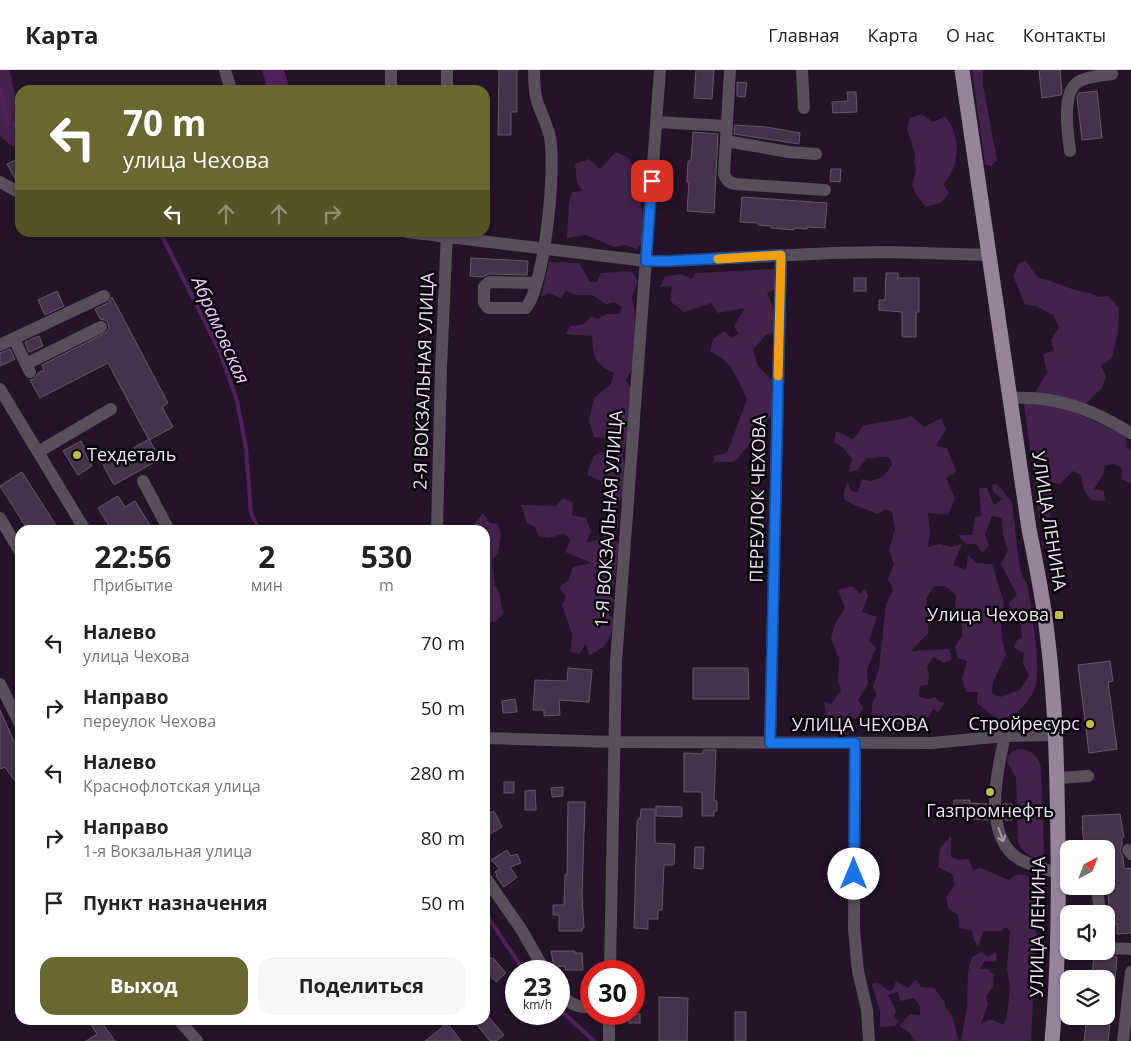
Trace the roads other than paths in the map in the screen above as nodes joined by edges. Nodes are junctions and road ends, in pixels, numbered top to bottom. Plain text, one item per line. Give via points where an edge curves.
1 (225, 70) edge
2 (391, 70) edge
3 (447, 70) edge
4 (534, 70) edge
5 (660, 70) edge
6 (730, 70) edge
7 (802, 70) edge
8 (962, 70) edge
9 (1113, 77) edge
10 (229, 85) edge
11 (391, 85) edge
12 (447, 85) edge
13 (804, 108) dead end
14 (656, 122) junction
15 (727, 126) junction
16 (726, 141) junction
17 (1070, 151) dead end
18 (816, 154) dead end
19 (0, 182) edge
20 (15, 190) edge
21 (825, 190) dead end
22 (447, 237) edge
23 (461, 237) edge
24 (545, 249) junction
25 (781, 255) junction
26 (989, 255) junction
27 (646, 261) junction
28 (536, 283) dead end
29 (104, 296) dead end
30 (101, 328) dead end
31 (14, 339) junction
32 (0, 345) edge
33 (0, 389) edge
34 (1011, 398) junction
35 (111, 409) dead end
36 (1131, 433) edge
37 (38, 452) junction
38 (143, 481) dead end
39 (0, 518) edge
40 (82, 525) edge
41 (166, 525) edge
42 (437, 525) edge
43 (15, 544) edge
44 (0, 684) edge
45 (15, 714) edge
46 (1005, 736) junction
47 (1056, 736) junction
48 (490, 738) edge
49 (614, 742) junction
50 (770, 743) junction
51 (855, 743) junction
52 (1088, 776) dead end
53 (1057, 778) junction
54 (1058, 873) junction
55 (490, 884) edge
56 (1060, 905) edge
57 (1115, 948) edge
58 (1131, 949) edge
59 (539, 960) edge
60 (610, 960) edge
61 (1061, 960) edge
62 (1131, 972) edge
63 (183, 1025) edge
64 (609, 1025) edge
65 (197, 1041) edge
66 (610, 1041) edge
67 (869, 1041) edge
68 (1052, 1041) edge
69 (1123, 1041) edge

1 - 10 street
2 - 11 street
3 - 12 street
4 - 24 street via 537,99 551,148
5 - 14 street, 1-Я ВОКЗАЛЬНАЯ УЛИЦА
6 - 15 street
7 - 13 street
8 - 26 main road, УЛИЦА ЛЕНИНА
9 - 17 street via 1084,79 1072,88 1066,114
14 - 15 street
14 - 27 street, 1-Я ВОКЗАЛЬНАЯ УЛИЦА
15 - 16 street
16 - 18 street
16 - 21 street via 724,174 730,183
19 - 20 street
22 - 42 street, 2-Я ВОКЗАЛЬНАЯ УЛИЦА
23 - 24 street
24 - 27 street
24 - 28 street
25 - 26 street via 888,252
25 - 27 street
25 - 50 street, ПЕРЕУЛОК ЧЕХОВА
26 - 34 main road, УЛИЦА ЛЕНИНА
27 - 49 street, 1-Я ВОКЗАЛЬНАЯ УЛИЦА via 616,662
29 - 31 street
30 - 31 street via 28,368
31 - 32 street
33 - 37 street
34 - 36 street via 1032,397 1070,404
34 - 47 main road, УЛИЦА ЛЕНИНА via 1047,632
35 - 37 street
37 - 40 street
38 - 41 street
39 - 43 street
44 - 45 street
46 - 47 street, УЛИЦА ЧЕХОВА
46 - 51 street, УЛИЦА ЧЕХОВА via 932,743
46 -> 54 street via 996,782 996,812 1001,836 1017,858
47 - 53 main road, УЛИЦА ЛЕНИНА
48 - 49 street, УЛИЦА ЧЕХОВА
49 - 50 street, УЛИЦА ЧЕХОВА
49 - 60 street, 1-Я ВОКЗАЛЬНАЯ УЛИЦА
50 - 51 street, УЛИЦА ЧЕХОВА
51 - 67 street via 854,930
52 - 53 street
53 - 54 main road, УЛИЦА ЛЕНИНА
54 - 56 main road, УЛИЦА ЛЕНИНА
55 - 59 street
57 - 58 street
61 - 68 main road, УЛИЦА ЛЕНИНА
62 - 69 street
63 - 65 street
64 - 66 street

